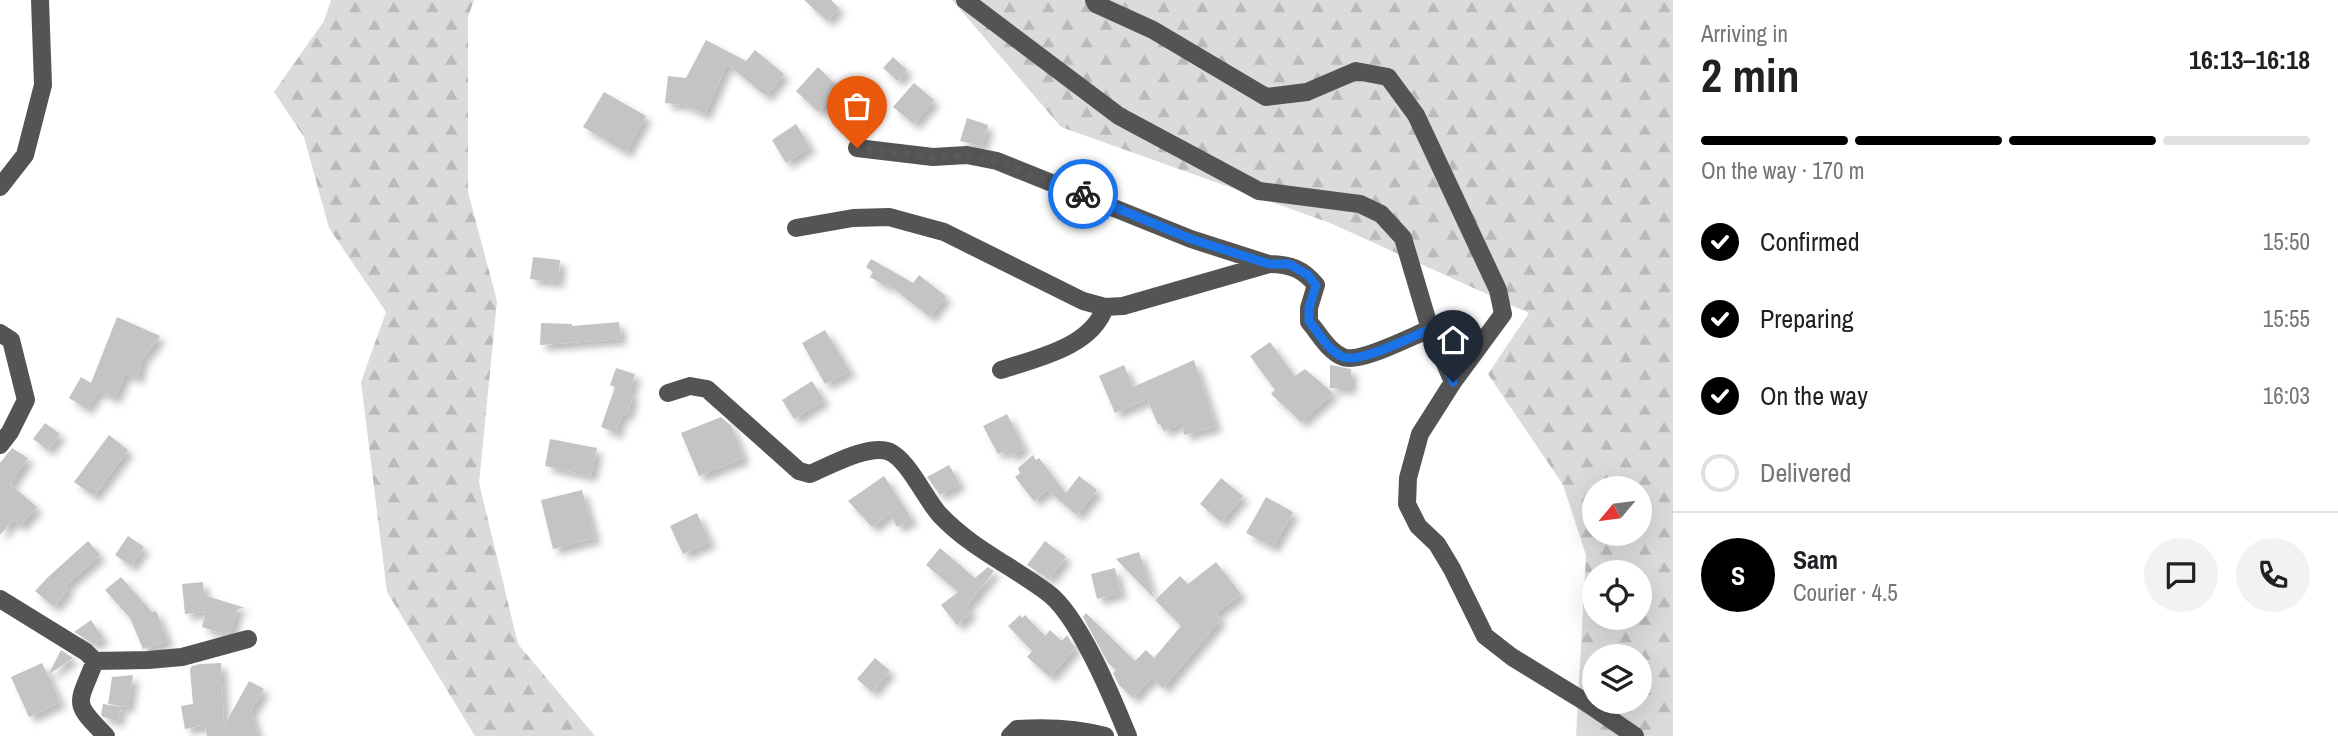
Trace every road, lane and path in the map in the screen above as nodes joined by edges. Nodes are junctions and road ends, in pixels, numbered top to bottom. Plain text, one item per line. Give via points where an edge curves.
1 (40, 0) edge
2 (965, 0) edge
3 (1094, 0) edge
4 (857, 148) dead end
5 (0, 187) edge
6 (796, 228) dead end
7 (1269, 264) junction
8 (1105, 307) junction
9 (1430, 329) junction
10 (0, 333) edge
11 (1001, 370) dead end
12 (1453, 382) junction
13 (668, 393) dead end
14 (0, 445) edge
15 (0, 598) edge
16 (248, 639) dead end
17 (94, 661) junction
18 (106, 736) edge
19 (1010, 736) edge
20 (1105, 736) edge
21 (1128, 736) edge
22 (1635, 736) edge

1 - 5 street via 43,85 25,155
2 - 9 street via 1119,116 1259,191 1360,204 1381,214 1403,238
3 - 12 street via 1266,97 1307,92 1356,71 1388,77 1416,115 1501,302 1503,314
4 - 7 street via 997,161 1191,239
6 - 8 street via 853,218 889,218 944,232 1083,301
7 - 8 street via 1123,306
7 - 9 street via 1289,264 1308,275 1316,285 1309,321 1345,358 1358,358
8 - 11 street via 1101,321 1066,348
9 - 12 street
10 - 14 street via 11,340 26,400
12 - 22 street via 1420,434 1408,478 1407,504 1418,526 1437,544 1485,636
13 - 21 street via 690,386 707,389 799,471 810,474 870,450 890,452 962,536 1050,594 1071,620 1109,687
15 - 17 street
16 - 17 street via 182,657
17 - 18 street via 80,699 83,713
19 - 20 street via 1017,729 1049,727

